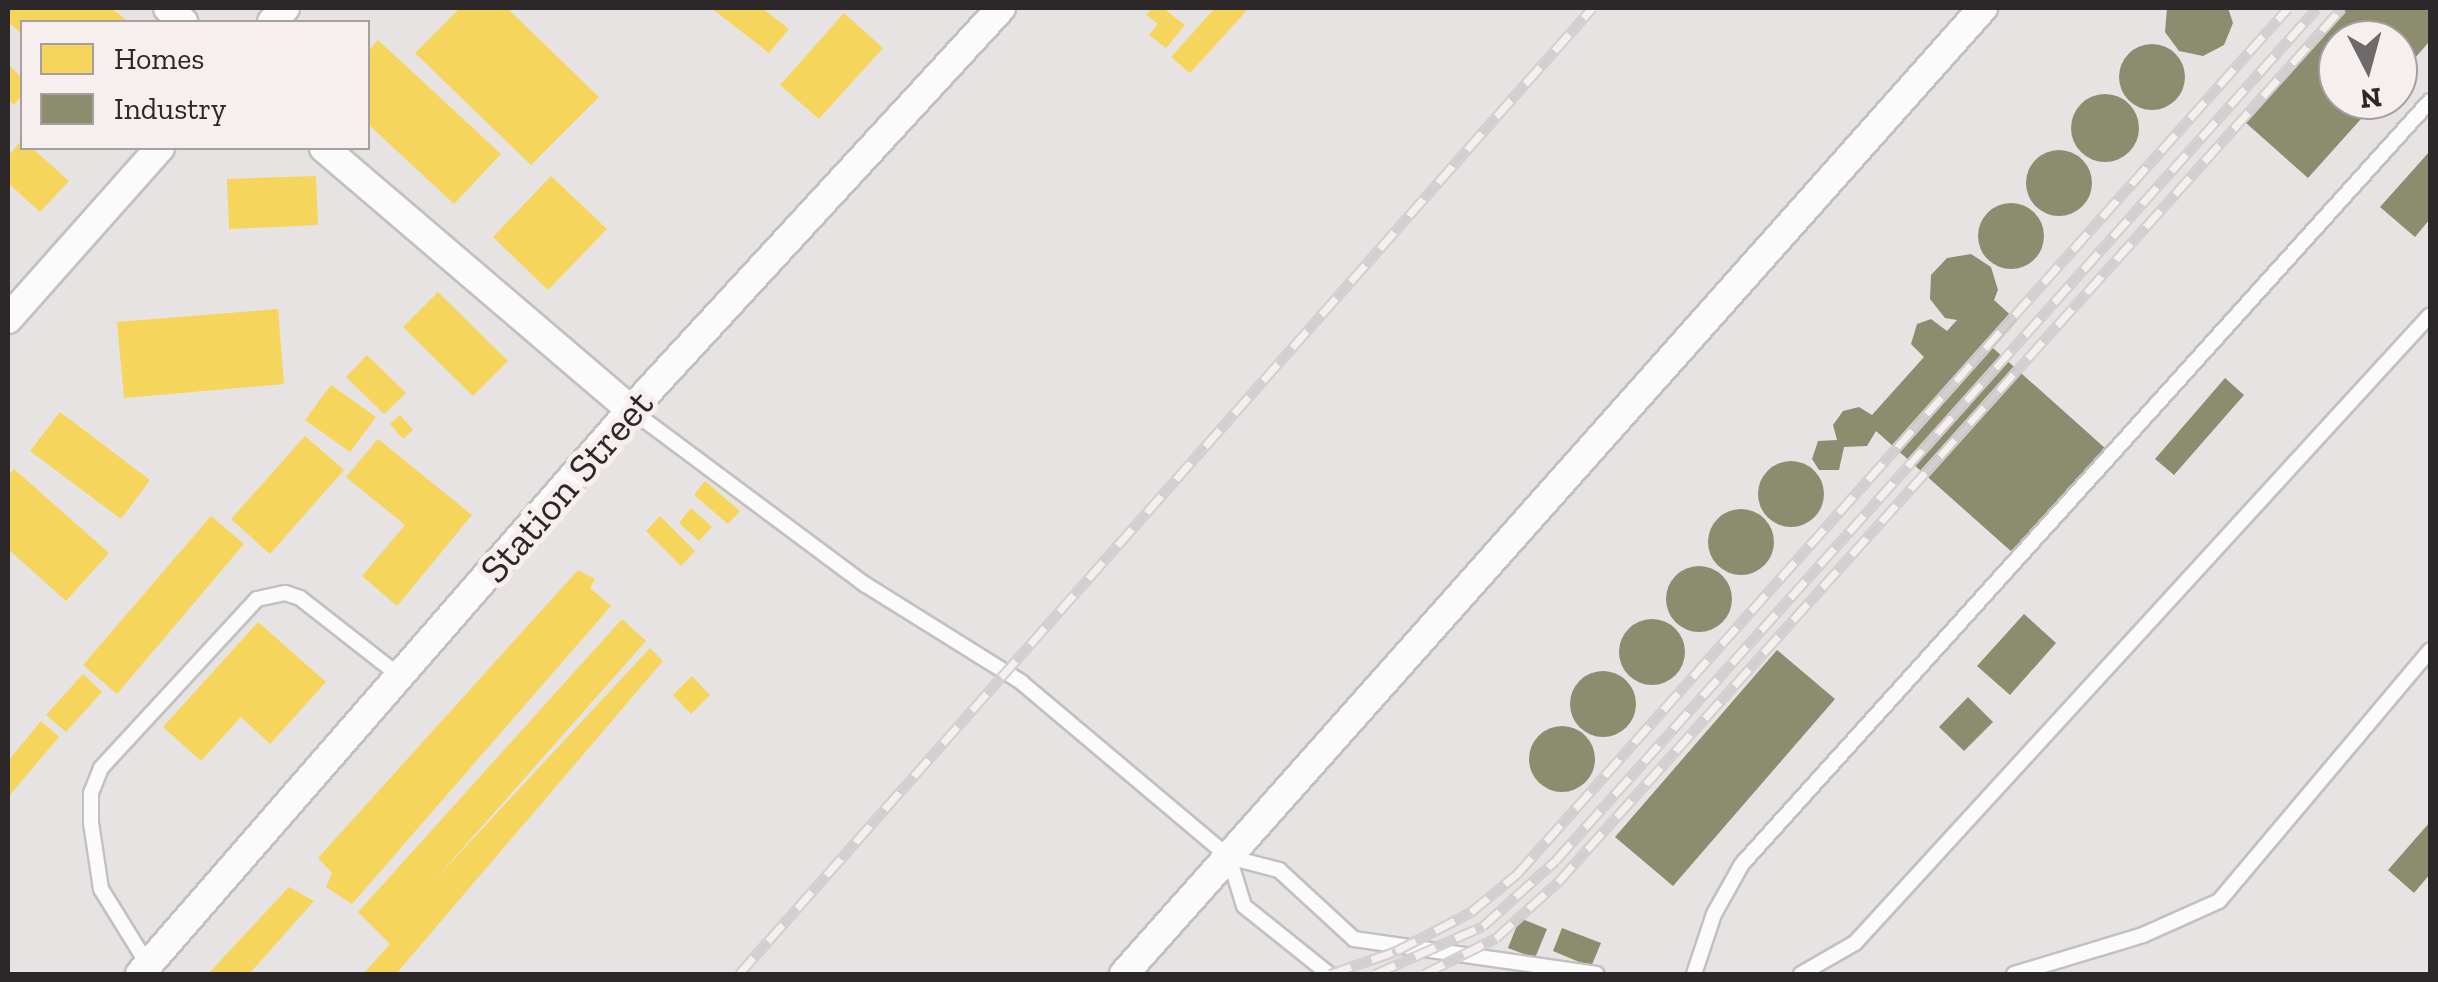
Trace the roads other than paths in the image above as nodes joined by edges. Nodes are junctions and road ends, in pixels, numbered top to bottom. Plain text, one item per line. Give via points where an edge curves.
1 (1001, 8) edge
2 (1982, 8) edge
3 (2430, 100) edge
4 (158, 150) edge
5 (326, 150) edge
6 (2430, 316) edge
7 (8, 319) edge
8 (631, 410) junction
9 (2430, 650) edge
10 (400, 676) junction
11 (1230, 857) junction
12 (144, 970) edge
13 (1124, 974) edge
14 (1329, 974) edge
15 (1596, 974) edge
16 (1694, 974) edge
17 (1801, 974) edge
18 (2014, 974) edge

1 - 8 street, Station Street
2 - 11 street
3 - 16 lane via 1742,864 1714,914
4 - 7 street
5 - 8 street
6 - 17 lane via 1855,943
8 - 10 street, Station Street
8 - 11 lane via 866,585 1021,682
9 - 18 lane via 2219,901 2157,930
10 - 12 street, Station Street
10 - 12 lane via 300,598 285,593 257,599 101,768 91,793 91,823 102,889
11 - 13 street
11 - 14 lane via 1244,906
11 - 15 lane via 1279,870 1354,939

